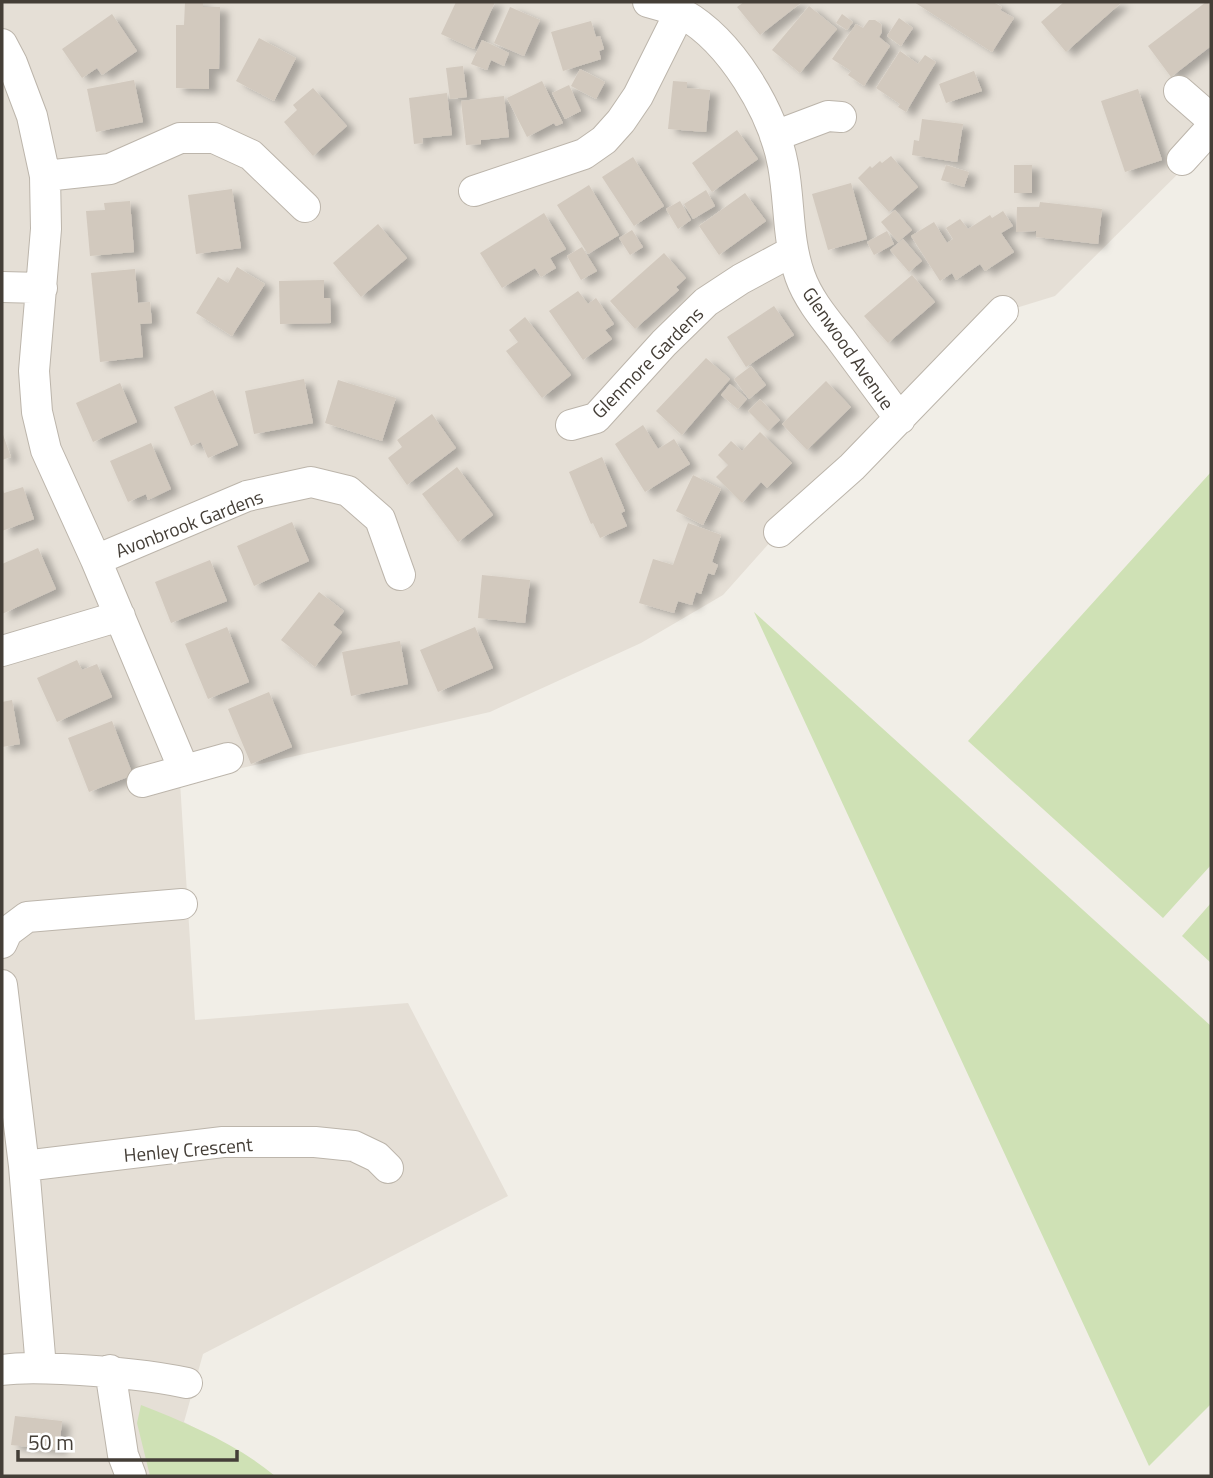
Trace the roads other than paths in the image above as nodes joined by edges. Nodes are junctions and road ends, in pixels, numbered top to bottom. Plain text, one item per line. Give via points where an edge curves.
1 (648, 2) edge
2 (680, 12) junction
3 (2, 44) edge
4 (1179, 91) dead end
5 (841, 117) dead end
6 (1211, 120) edge
7 (1211, 128) edge
8 (775, 136) junction
9 (1182, 160) dead end
10 (45, 176) junction
11 (474, 191) dead end
12 (305, 207) dead end
13 (793, 251) junction
14 (2, 286) edge
15 (42, 288) junction
16 (1003, 312) dead end
17 (900, 419) junction
18 (571, 425) dead end
19 (779, 532) dead end
20 (96, 560) junction
21 (400, 575) dead end
22 (120, 615) junction
23 (2, 651) edge
24 (228, 758) dead end
25 (184, 771) junction
26 (142, 782) dead end
27 (182, 904) dead end
28 (2, 943) edge
29 (2, 985) edge
30 (24, 1166) junction
31 (388, 1168) dead end
32 (41, 1368) junction
33 (2, 1370) edge
34 (110, 1370) junction
35 (187, 1383) dead end
36 (131, 1476) edge

1 - 2 street, Glenwood Avenue
2 - 8 street, Glenwood Avenue via 703,27 731,56
2 - 11 street via 638,96 604,140 584,154
3 - 10 street, Avonbrook Gardens via 32,116
4 - 6 street
5 - 8 street via 828,116
7 - 9 street
8 - 13 street, Glenwood Avenue via 783,164
10 - 12 street via 110,169 180,138 214,138 251,155
10 - 15 street, Avonbrook Gardens
13 - 17 street, Glenwood Avenue via 813,302
13 - 18 street, Glenmore Gardens via 706,302 596,418
14 - 15 street
15 - 20 street, Avonbrook Gardens via 34,371 37,412 46,450
16 - 17 street, Glenwood Avenue
17 - 19 street, Glenwood Avenue
20 - 21 street, Avonbrook Gardens via 247,496 311,482 348,491 380,519
20 - 22 street, Avonbrook Gardens
22 - 23 street
22 - 25 street, Avonbrook Gardens
24 - 25 street
25 - 26 street
27 - 28 street via 27,918 7,932
29 - 30 street
30 - 31 street, Henley Crescent via 223,1142 315,1142 354,1146
30 - 32 street
32 - 33 street
32 - 34 street
34 - 35 street
34 - 36 street via 123,1455

